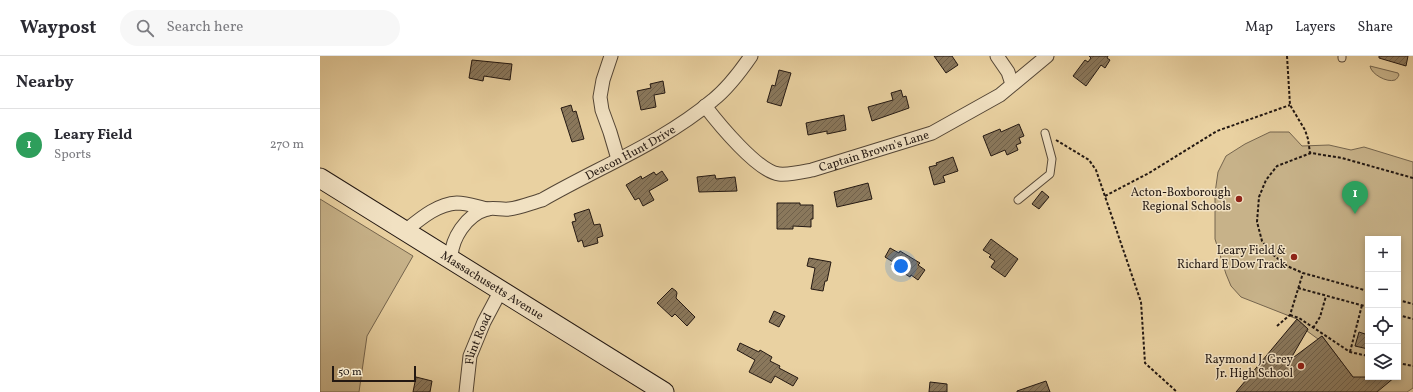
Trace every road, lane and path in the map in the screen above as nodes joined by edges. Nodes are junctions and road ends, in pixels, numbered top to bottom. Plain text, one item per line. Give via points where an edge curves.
1 (611, 56) edge
2 (751, 56) edge
3 (998, 56) edge
4 (1047, 56) edge
5 (1287, 56) edge
6 (1012, 84) junction
7 (1290, 105) junction
8 (705, 106) junction
9 (1045, 133) joint
10 (1310, 153) junction
11 (618, 159) junction
12 (320, 178) edge
13 (1413, 178) edge
14 (1105, 196) junction
15 (1018, 200) dead end
16 (488, 209) junction
17 (405, 231) junction
18 (451, 259) junction
19 (1303, 273) junction
20 (1298, 288) junction
21 (500, 290) junction
22 (1365, 290) edge
23 (1326, 296) junction
24 (1401, 301) edge
25 (1413, 304) edge
26 (1362, 305) junction
27 (1365, 306) edge
28 (1290, 315) junction
29 (1401, 316) edge
30 (1413, 319) edge
31 (1277, 326) dead end
32 (1314, 328) junction
33 (1350, 352) junction
34 (1365, 355) edge
35 (1401, 364) edge
36 (1413, 366) edge
37 (466, 392) edge
38 (664, 392) edge
39 (1177, 392) edge

1 - 11 street via 602,80 600,97
2 - 8 street, Deacon Hunt Drive via 738,74
3 - 6 street
4 - 6 street, Captain Brown's Lane
5 - 7 path
6 - 8 street, Captain Brown's Lane via 1000,95 932,133 812,170 778,174 757,163 744,152
7 - 10 path via 1305,130
7 - 14 path via 1217,131
8 - 11 street, Deacon Hunt Drive via 654,141
9 - 14 path via 1089,160 1096,170
9 - 15 lane via 1052,159 1050,174
10 - 13 path via 1342,158
10 - 19 path via 1277,166 1266,180 1259,197 1256,222 1262,241 1272,254 1287,266
11 - 16 street, Deacon Hunt Drive via 542,200 509,209
12 - 17 main road, Massachusetts Avenue
14 - 39 path via 1141,302 1145,363
16 - 17 street, Deacon Hunt Drive via 456,203 439,207
16 - 18 street, Deacon Hunt Drive via 472,217 456,237
17 - 18 main road, Massachusetts Avenue
18 - 21 main road, Massachusetts Avenue
19 - 20 path
19 - 22 path
20 - 23 path
20 - 28 path
21 - 37 street, Flint Road via 470,356
21 - 38 main road, Massachusetts Avenue
23 - 26 path
23 - 32 path
24 - 25 path
26 - 27 path
26 - 33 path
28 - 31 path
28 - 32 path
29 - 30 path
32 - 33 path
33 - 34 path
35 - 36 path

